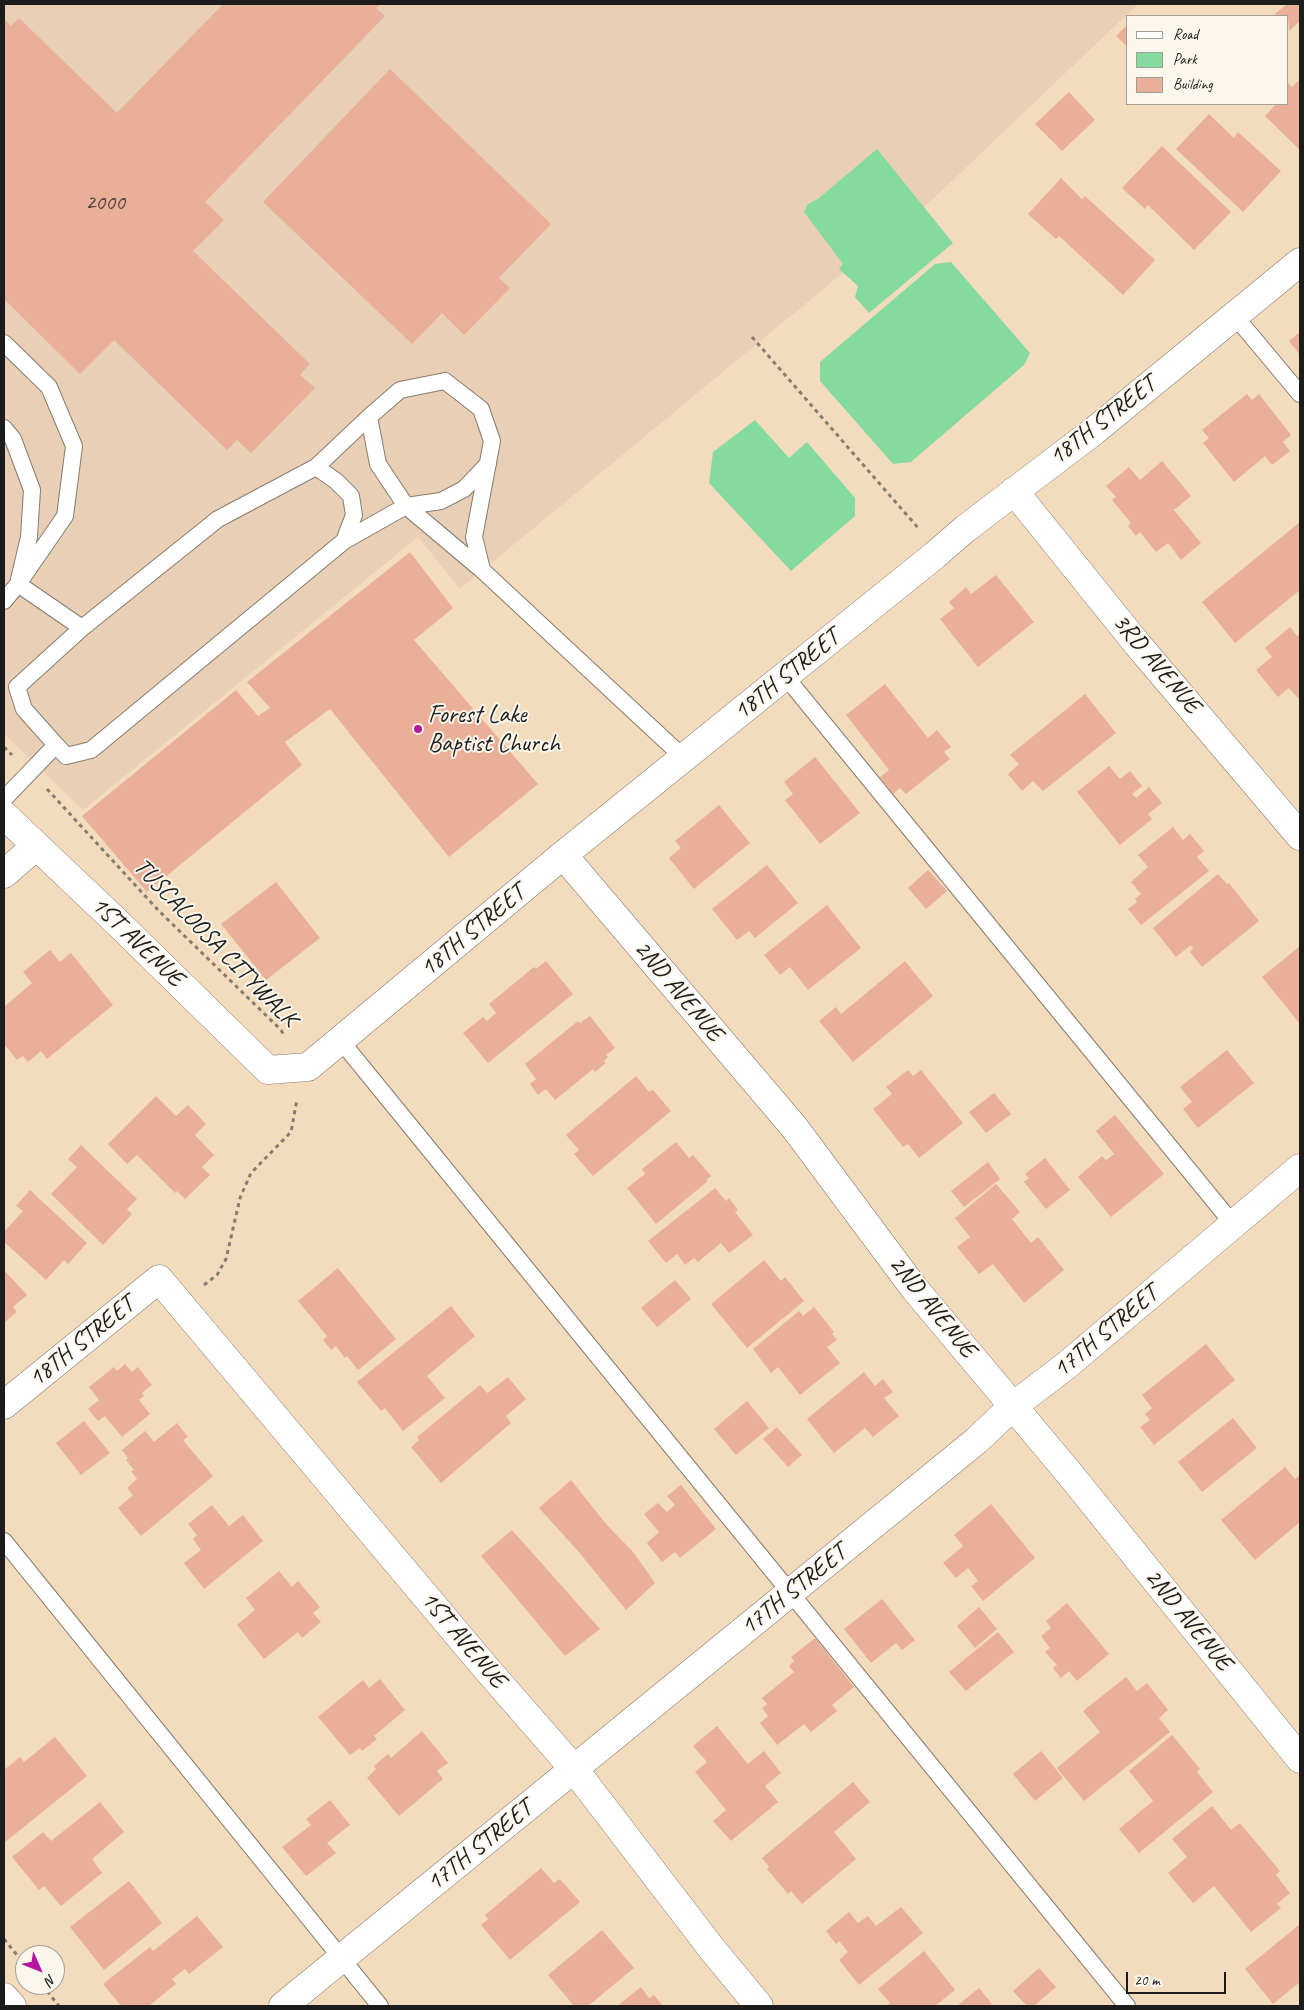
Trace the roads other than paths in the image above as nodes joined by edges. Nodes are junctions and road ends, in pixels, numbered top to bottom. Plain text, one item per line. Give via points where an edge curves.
1 (1300, 262) edge
2 (1234, 315) junction
3 (4, 342) edge
4 (1300, 394) edge
5 (369, 417) junction
6 (4, 428) edge
7 (488, 464) junction
8 (316, 467) junction
9 (1014, 491) junction
10 (406, 506) junction
11 (344, 541) junction
12 (482, 570) junction
13 (18, 584) junction
14 (4, 601) edge
15 (82, 628) junction
16 (785, 676) junction
17 (56, 746) junction
18 (684, 758) junction
19 (4, 799) edge
20 (4, 815) edge
21 (1300, 836) edge
22 (36, 846) junction
23 (563, 855) junction
24 (4, 874) edge
25 (341, 1041) junction
26 (281, 1069) joint
27 (1300, 1168) edge
28 (1233, 1224) junction
29 (159, 1279) joint
30 (4, 1405) edge
31 (1012, 1407) junction
32 (4, 1542) edge
33 (790, 1594) junction
34 (1300, 1759) edge
35 (574, 1770) junction
36 (341, 1959) junction
37 (4, 1997) edge
38 (12, 2006) edge
39 (283, 2006) edge
40 (380, 2006) edge
41 (759, 2006) edge
42 (1126, 2006) edge

1 - 2 street, 18TH STREET
2 - 4 lane
2 - 9 street, 18TH STREET via 1094,431
3 - 13 lane via 49,388 74,446 65,516
5 - 7 lane via 400,390 445,381 481,409 492,441
5 - 8 lane
5 - 10 lane via 378,464
6 - 13 lane via 13,439 32,490 29,538
7 - 10 lane via 464,489 449,497
7 - 12 lane via 474,537
8 - 11 lane via 351,496 354,515
8 - 15 lane via 218,520
9 - 16 street, 18TH STREET
9 - 21 street, 3RD AVENUE
10 - 11 lane
10 - 12 lane
11 - 17 lane via 91,750 66,756
12 - 18 lane
13 - 14 lane
13 - 15 lane
15 - 17 lane via 17,687 24,710
16 - 18 street, 18TH STREET
16 - 28 lane
17 - 19 lane
18 - 23 street, 18TH STREET
20 - 22 street, 1ST AVENUE
22 - 24 street
22 - 26 street, 1ST AVENUE
23 - 25 street, 18TH STREET
23 - 31 street, 2ND AVENUE via 794,1127 914,1288
25 - 26 street, 18TH STREET via 308,1067
25 - 33 lane
27 - 28 street, 17TH STREET
28 - 31 street, 17TH STREET via 1067,1365
29 - 30 street, 18TH STREET
29 - 35 street, 1ST AVENUE
31 - 33 street, 17TH STREET via 976,1441
31 - 34 street, 2ND AVENUE
32 - 36 lane
33 - 35 street, 17TH STREET
33 - 42 lane
35 - 36 street, 17TH STREET
35 - 41 street, 1ST AVENUE
36 - 39 street, 17TH STREET
36 - 40 lane
37 - 38 street

